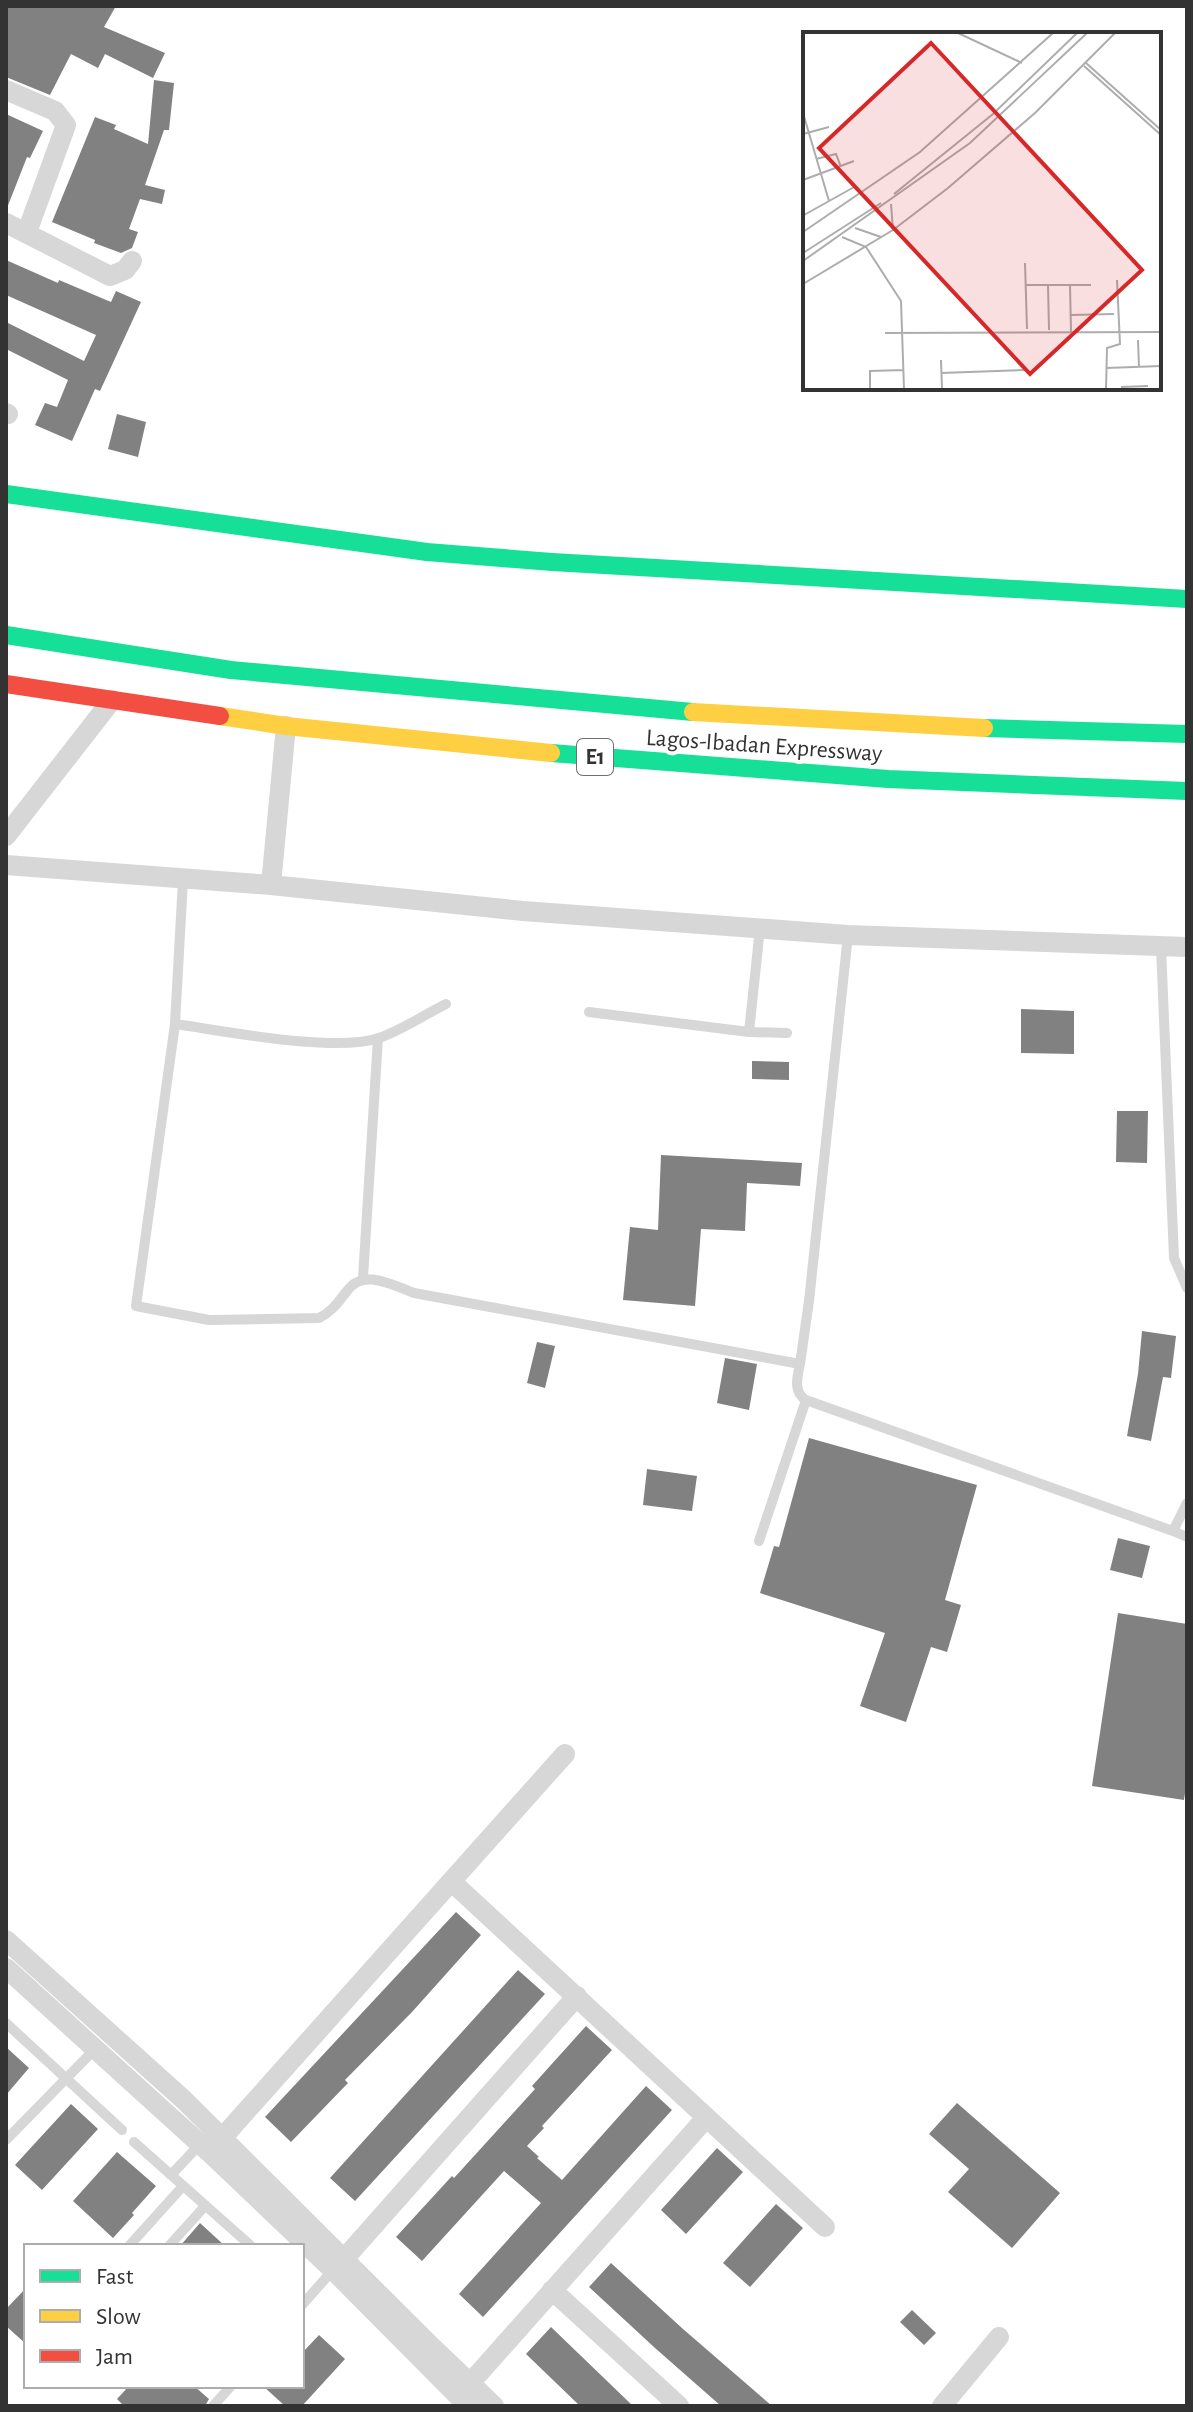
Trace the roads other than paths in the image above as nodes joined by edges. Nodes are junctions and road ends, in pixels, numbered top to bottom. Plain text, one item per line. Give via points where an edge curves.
1 (6, 90) edge
2 (6, 223) edge
3 (27, 232) junction
4 (132, 261) dead end
5 (6, 494) edge
6 (1187, 599) edge
7 (6, 635) edge
8 (6, 684) edge
9 (112, 700) junction
10 (286, 726) junction
11 (1187, 734) edge
12 (1187, 791) edge
13 (6, 836) edge
14 (6, 865) edge
15 (183, 880) junction
16 (271, 885) junction
17 (760, 928) junction
18 (848, 935) junction
19 (1161, 947) junction
20 (1187, 947) edge
21 (446, 1004) dead end
22 (589, 1012) dead end
23 (175, 1024) junction
24 (749, 1032) junction
25 (787, 1033) dead end
26 (378, 1038) junction
27 (363, 1278) junction
28 (1187, 1288) edge
29 (800, 1364) junction
30 (806, 1400) junction
31 (1187, 1503) edge
32 (1173, 1531) junction
33 (1187, 1537) edge
34 (759, 1541) dead end
35 (565, 1754) dead end
36 (452, 1882) junction
37 (6, 1940) edge
38 (6, 1968) edge
39 (577, 1996) junction
40 (6, 2023) edge
41 (95, 2049) junction
42 (66, 2078) junction
43 (184, 2100) junction
44 (170, 2117) junction
45 (706, 2118) junction
46 (122, 2130) dead end
47 (223, 2137) junction
48 (6, 2140) edge
49 (134, 2142) dead end
50 (200, 2144) junction
51 (171, 2175) junction
52 (183, 2186) junction
53 (205, 2206) junction
54 (825, 2227) dead end
55 (131, 2244) edge
56 (171, 2244) edge
57 (249, 2244) edge
58 (338, 2264) junction
59 (552, 2290) junction
60 (304, 2303) edge
61 (999, 2337) dead end
62 (229, 2388) edge
63 (466, 2395) edge
64 (213, 2406) edge
65 (494, 2406) edge
66 (679, 2406) edge
67 (942, 2406) edge

1 - 3 street via 55,111 66,125
2 - 3 street
3 - 4 street via 110,276
5 - 6 main road via 427,552
7 - 11 main road, Lagos-Ibadan Expressway / E1 via 231,670 685,712
8 - 9 main road, Lagos-Ibadan Expressway / E1
9 - 10 main road, Lagos-Ibadan Expressway / E1
9 - 13 street
10 - 12 main road, Lagos-Ibadan Expressway / E1 via 524,751 888,779
10 - 16 street
14 - 15 street
15 - 16 street
15 - 23 lane
16 - 17 street
17 - 18 street
17 - 24 lane
18 - 19 street
18 - 29 lane
19 - 20 street
19 - 28 lane via 1174,1258
21 - 26 lane
22 - 24 lane
23 - 26 lane via 295,1040 346,1043
23 - 27 lane via 136,1306 209,1320 319,1318
24 - 25 lane
26 - 27 lane
27 - 29 lane via 414,1293
29 - 30 lane via 796,1385
30 - 32 lane
30 - 34 lane
31 - 32 lane
32 - 33 lane
35 - 36 street
36 - 39 street
36 - 47 street
37 - 43 street
38 - 41 street
39 - 45 street
39 - 58 street
40 - 42 lane
41 - 42 lane
41 - 44 street
42 - 46 lane
42 - 48 lane
43 - 44 street
43 - 47 street
44 - 50 street
45 - 54 street
45 - 59 street
47 - 58 street
49 - 51 lane
50 - 51 lane
50 - 58 street
51 - 52 lane
52 - 53 lane
52 - 55 lane
53 - 56 lane
53 - 57 lane
58 - 60 lane
58 - 63 street
59 - 63 street
59 - 66 street
61 - 67 street
62 - 64 lane
63 - 65 street

